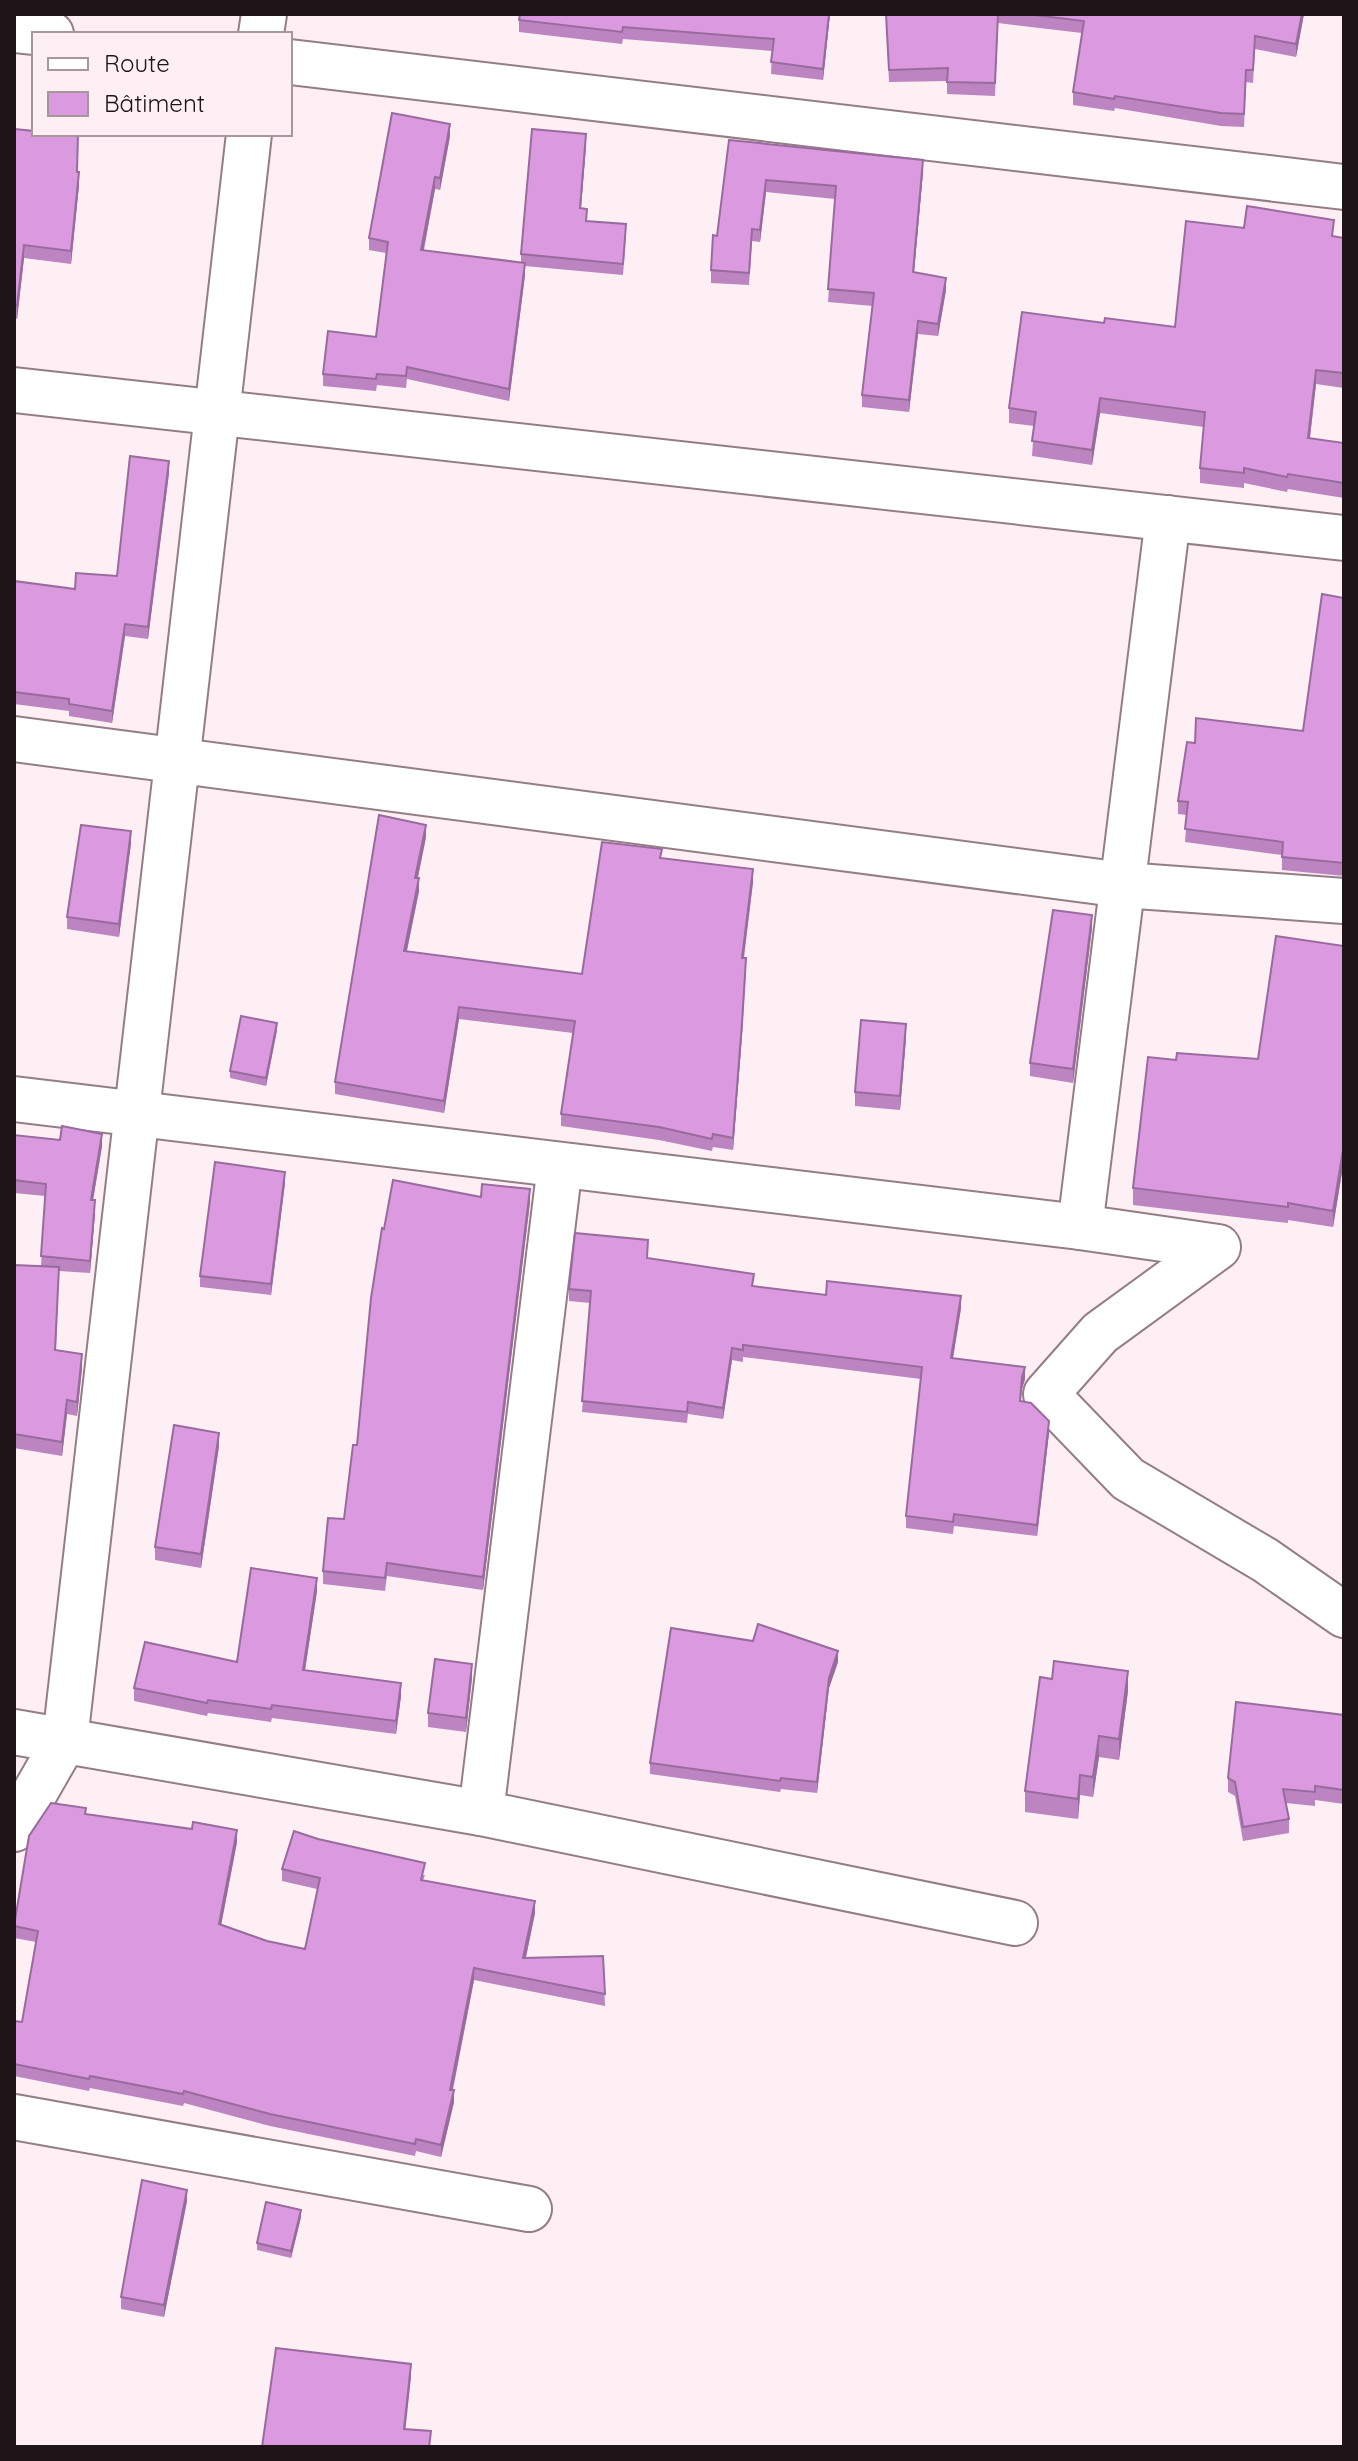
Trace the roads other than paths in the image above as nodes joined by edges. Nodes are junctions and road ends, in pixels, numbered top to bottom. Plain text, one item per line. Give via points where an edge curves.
1 (292, 62) edge
2 (249, 136) edge
3 (1344, 187) edge
4 (14, 390) edge
5 (217, 412) junction
6 (1168, 518) junction
7 (1344, 538) edge
8 (14, 739) edge
9 (177, 759) junction
10 (1123, 885) junction
11 (1344, 901) edge
12 (14, 1099) edge
13 (137, 1113) junction
14 (560, 1165) junction
15 (1080, 1227) junction
16 (1344, 1615) edge
17 (14, 1732) edge
18 (65, 1740) junction
19 (481, 1813) junction
20 (14, 1829) edge
21 (1015, 1923) dead end
22 (14, 2117) edge
23 (529, 2209) dead end

1 - 3 street
2 - 5 street
4 - 5 street
5 - 6 street
5 - 9 street
6 - 7 street
6 - 10 street
8 - 9 street
9 - 10 street
9 - 13 street
10 - 11 street
10 - 15 street
12 - 13 street
13 - 14 street
13 - 18 street
14 - 15 street
14 - 19 street
15 - 16 street via 1218,1247 1100,1333 1046,1394 1128,1479 1265,1560
17 - 18 street
18 - 19 street
18 - 20 street
19 - 21 street
22 - 23 street

